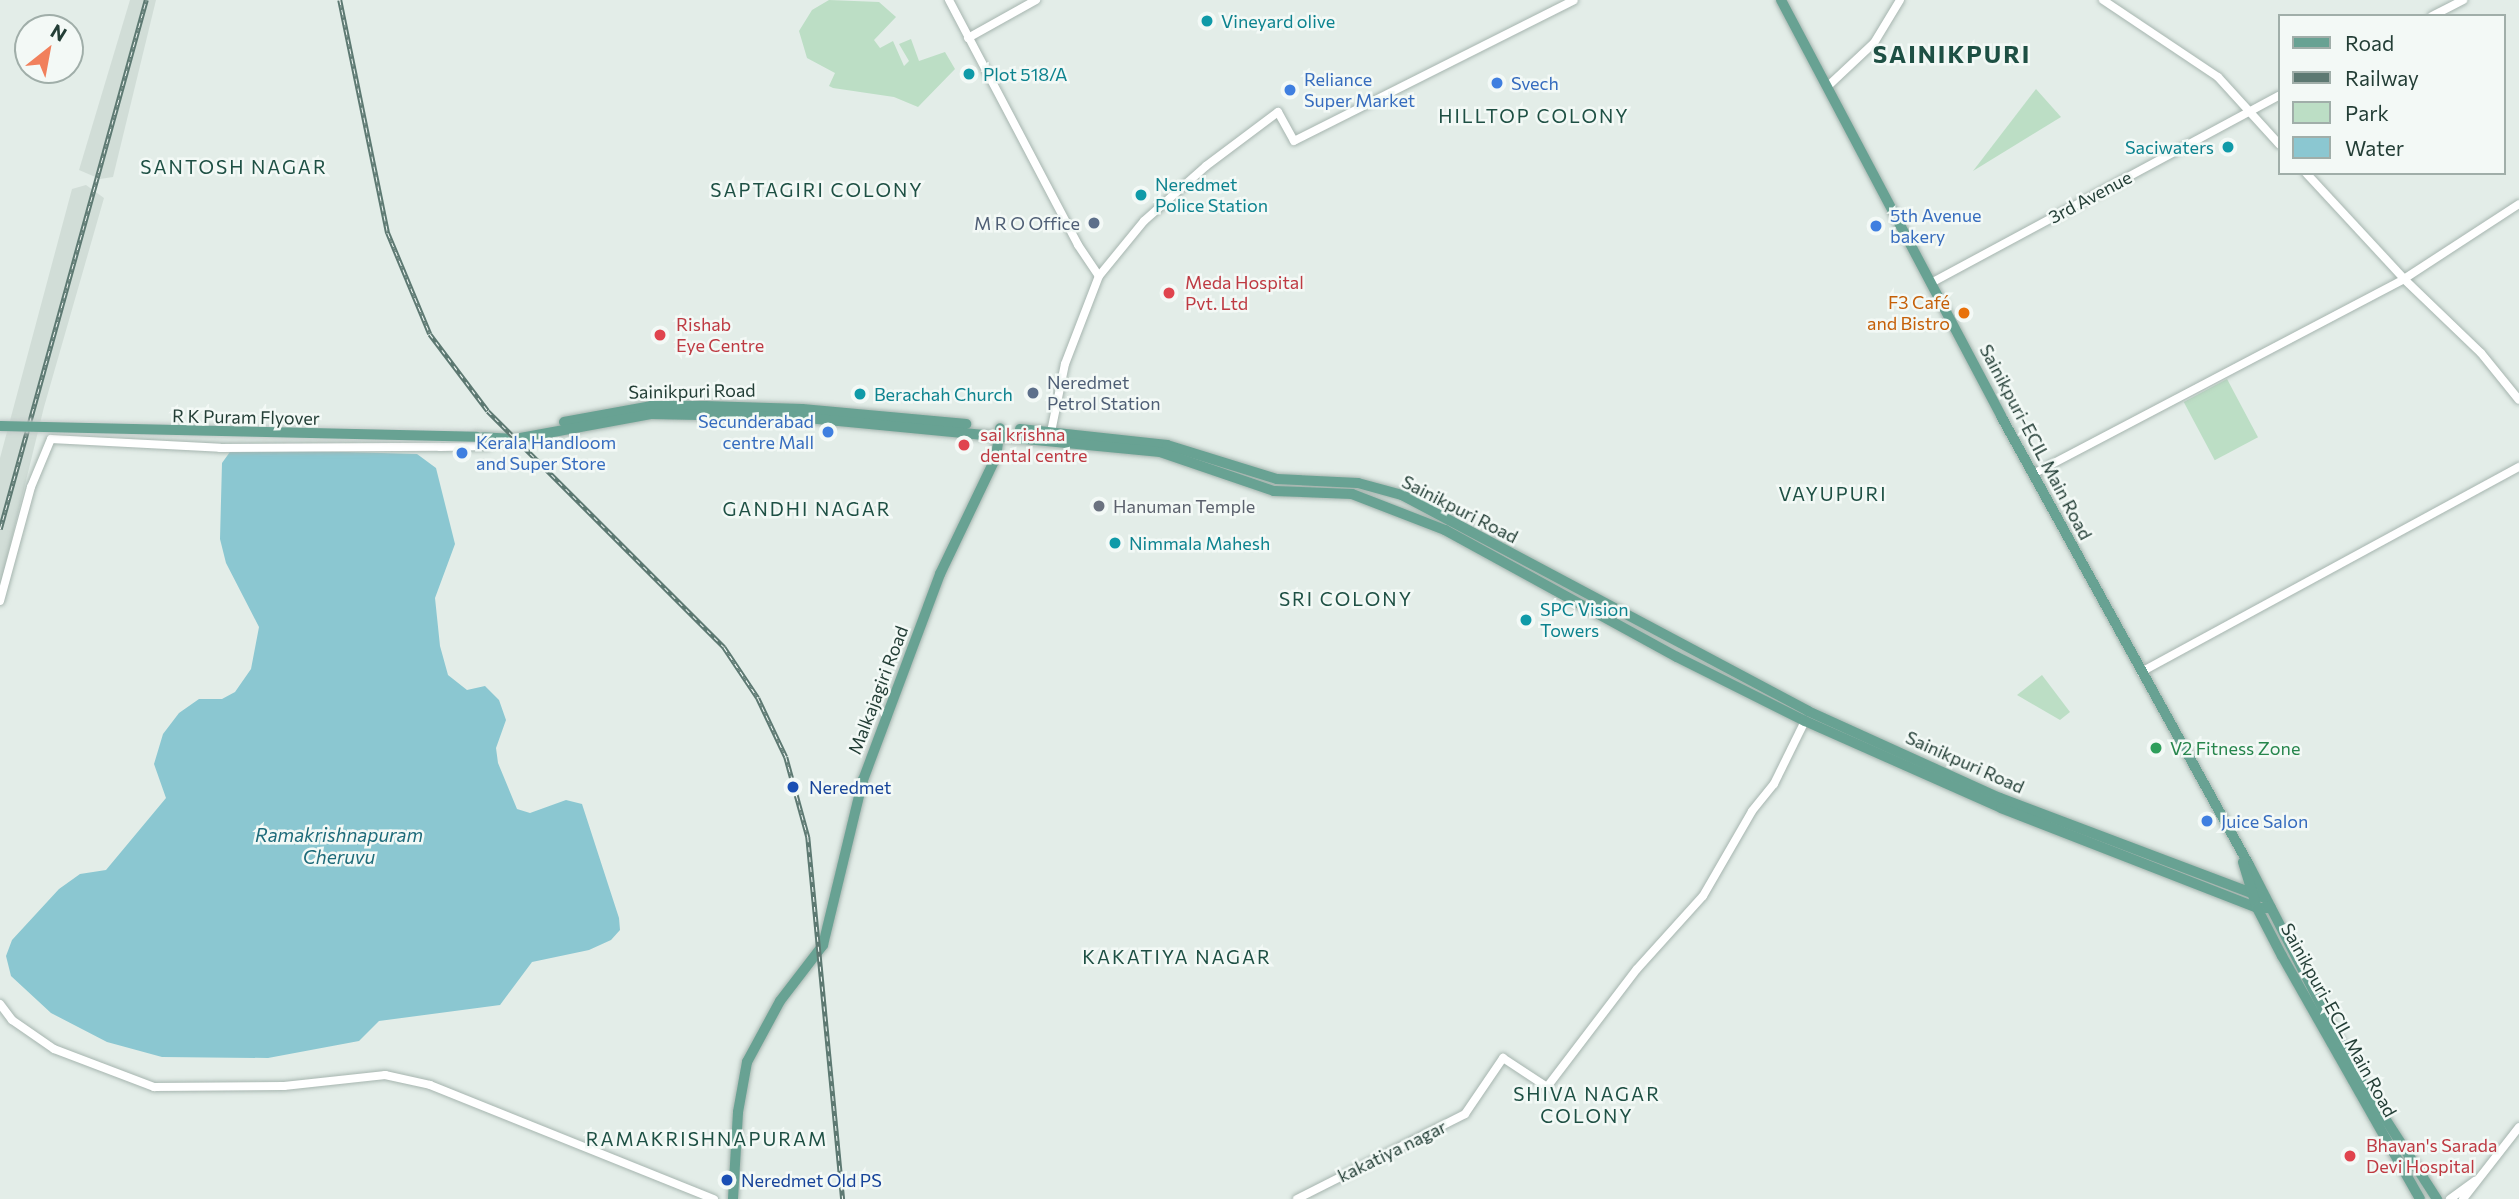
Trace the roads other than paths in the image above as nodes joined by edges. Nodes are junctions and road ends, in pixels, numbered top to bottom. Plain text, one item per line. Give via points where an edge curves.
1 (949, 0) edge
2 (1036, 0) edge
3 (1574, 0) edge
4 (1782, 0) edge
5 (1900, 0) edge
6 (2103, 0) edge
7 (2463, 0) edge
8 (2436, 14) edge
9 (968, 38) junction
10 (1828, 86) junction
11 (2278, 97) edge
12 (2250, 112) junction
13 (2278, 143) edge
14 (2308, 175) edge
15 (2519, 204) edge
16 (1099, 276) junction
17 (2403, 279) junction
18 (1931, 283) junction
19 (2519, 400) edge
20 (0, 426) edge
21 (996, 430) junction
22 (1051, 432) junction
23 (491, 437) junction
24 (2519, 467) edge
25 (2032, 474) junction
26 (1318, 486) junction
27 (0, 601) edge
28 (1723, 667) junction
29 (2141, 672) junction
30 (1717, 678) junction
31 (1805, 721) junction
32 (2244, 864) junction
33 (2233, 886) junction
34 (2251, 893) junction
35 (2268, 903) junction
36 (2257, 908) junction
37 (0, 1004) edge
38 (2519, 1127) edge
39 (2475, 1181) junction
40 (714, 1199) edge
41 (733, 1199) edge
42 (1297, 1199) edge
43 (2420, 1199) edge
44 (2437, 1199) edge
45 (2450, 1199) edge
46 (2463, 1199) edge

1 - 9 street
2 - 9 street
3 - 16 street via 1294,141 1278,113 1144,221
4 - 10 main road, Sainikpuri-ECIL Main Road
5 - 10 street via 1874,43
6 - 12 street via 2218,77
7 - 8 street
9 - 16 street
10 - 18 main road, Sainikpuri-ECIL Main Road
11 - 12 street, 3rd Avenue
12 - 13 street
12 - 18 street, 3rd Avenue
14 - 17 street
15 - 17 street
16 - 22 street via 1065,364
17 - 19 street via 2481,353
17 - 25 street
18 - 25 main road, Sainikpuri-ECIL Main Road
20 - 23 main road, R K Puram Flyover, bridge
21 - 22 main road, Sainikpuri Road
21 - 23 main road, Sainikpuri Road via 802,409 651,406
21 - 26 main road, Sainikpuri Road via 1160,452 1274,491
21 - 41 main road, Malkajagiri Road via 988,472 940,574 863,780 823,945 780,1002 747,1062 738,1112
22 - 26 main road, Sainikpuri Road via 1167,445 1207,454 1249,473
23 - 27 street via 488,446 220,448 51,439 31,487
24 - 29 street
25 - 29 main road, Sainikpuri-ECIL Main Road
26 - 28 main road, Sainikpuri Road via 1358,483 1402,495
26 - 30 main road, Sainikpuri Road via 1375,501 1445,530
28 - 30 main road
28 - 33 main road, Sainikpuri Road via 2000,798
29 - 32 main road, Sainikpuri-ECIL Main Road
30 - 31 main road, Sainikpuri Road
31 - 36 main road, Sainikpuri Road via 2001,808
31 - 42 street, kakatiya nagar via 1774,784 1752,811 1703,896 1636,969 1547,1087 1503,1059 1465,1114
32 - 33 main road via 2241,882
32 - 34 main road, Sainikpuri-ECIL Main Road
32 - 35 main road, Sainikpuri-ECIL Main Road
33 - 34 main road, Sainikpuri Road
34 - 35 main road, Sainikpuri Road
34 - 36 main road, Sainikpuri-ECIL Main Road
35 - 36 main road
35 - 44 main road, Sainikpuri-ECIL Main Road via 2357,1075
36 - 43 main road, Sainikpuri-ECIL Main Road
37 - 40 street via 22,1028 54,1049 154,1087 284,1086 385,1075 430,1086
38 - 39 street
39 - 45 street
39 - 46 street

